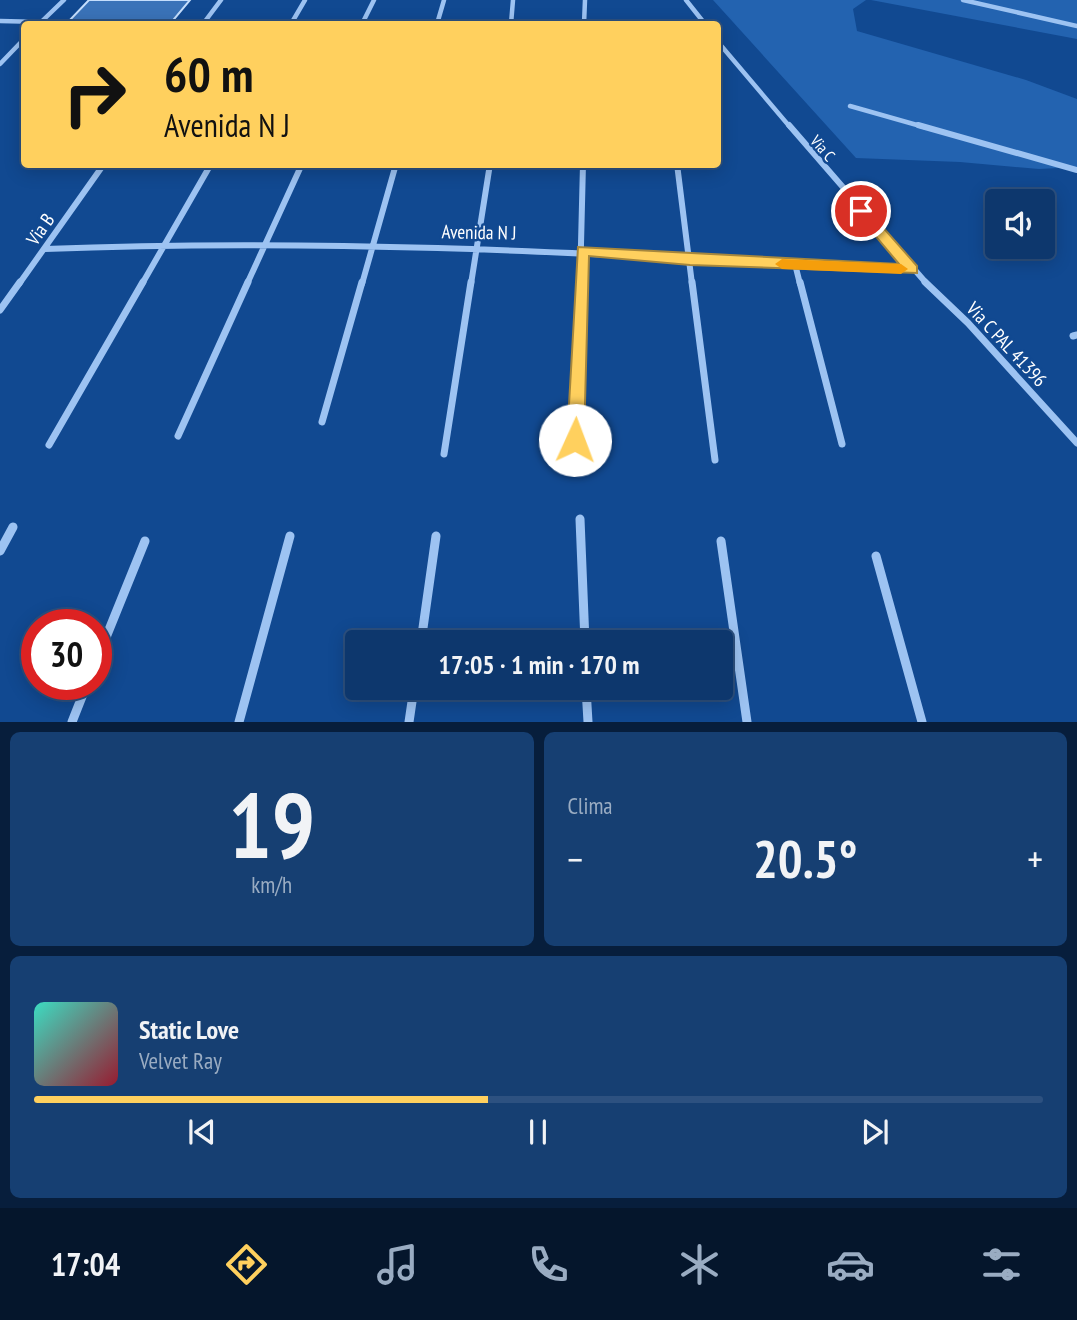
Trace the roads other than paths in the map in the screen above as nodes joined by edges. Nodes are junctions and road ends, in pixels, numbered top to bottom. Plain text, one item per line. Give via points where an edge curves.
1 (64, 0) edge
2 (222, 0) edge
3 (304, 0) edge
4 (374, 0) edge
5 (444, 0) edge
6 (513, 0) edge
7 (585, 0) edge
8 (686, 0) edge
9 (963, 0) edge
10 (0, 21) edge
11 (42, 21) edge
12 (205, 21) edge
13 (293, 21) edge
14 (364, 21) edge
15 (438, 21) edge
16 (511, 21) edge
17 (584, 21) edge
18 (703, 21) edge
19 (21, 22) edge
20 (1077, 26) edge
21 (21, 42) edge
22 (721, 46) edge
23 (0, 64) edge
24 (850, 106) dead end
25 (101, 168) edge
26 (209, 168) edge
27 (300, 168) edge
28 (395, 168) edge
29 (489, 168) edge
30 (583, 168) edge
31 (678, 168) edge
32 (1077, 170) edge
33 (164, 244) junction
34 (267, 244) junction
35 (371, 246) junction
36 (477, 247) junction
37 (45, 249) junction
38 (583, 250) junction
39 (690, 260) junction
40 (795, 264) junction
41 (912, 270) junction
42 (0, 310) edge
43 (323, 422) dead end
44 (178, 436) dead end
45 (575, 440) dead end
46 (842, 443) dead end
47 (1077, 443) edge
48 (49, 445) dead end
49 (444, 454) dead end
50 (715, 460) dead end
51 (580, 519) dead end
52 (13, 527) dead end
53 (290, 536) dead end
54 (436, 536) dead end
55 (145, 541) dead end
56 (721, 541) dead end
57 (0, 551) edge
58 (876, 556) dead end
59 (112, 622) edge
60 (423, 630) edge
61 (585, 630) edge
62 (81, 700) edge
63 (413, 700) edge
64 (587, 700) edge
65 (72, 722) edge
66 (239, 722) edge
67 (410, 722) edge
68 (588, 722) edge
69 (747, 722) edge
70 (922, 722) edge

1 - 11 street
2 - 12 street
3 - 13 street
4 - 14 street
5 - 15 street
6 - 16 street
7 - 17 street
8 - 18 street
9 - 20 street
10 - 19 street
21 - 23 street
22 - 41 street, Via C
24 - 32 street
25 - 37 street, Via B
26 - 33 street
27 - 34 street
28 - 35 street
29 - 36 street
30 - 38 street
31 - 39 street
33 - 34 street, Avenida N J
33 - 37 street, Avenida N J
33 - 48 street
34 - 35 street, Avenida N J
34 - 44 street
35 - 36 street, Avenida N J
35 - 43 street
36 - 38 street, Avenida N J
36 - 49 street
37 - 42 street, Via B
38 - 39 street, Avenida N J
38 - 45 street
39 - 40 street, Avenida N J
39 - 50 street
40 - 41 street, Avenida N J
40 - 46 street
41 - 47 street, Via C PAL 41396 via 968,323
51 - 61 street
52 - 57 street
53 - 66 street
54 - 60 street
55 - 59 street
56 - 69 street
58 - 70 street
62 - 65 street
63 - 67 street
64 - 68 street

